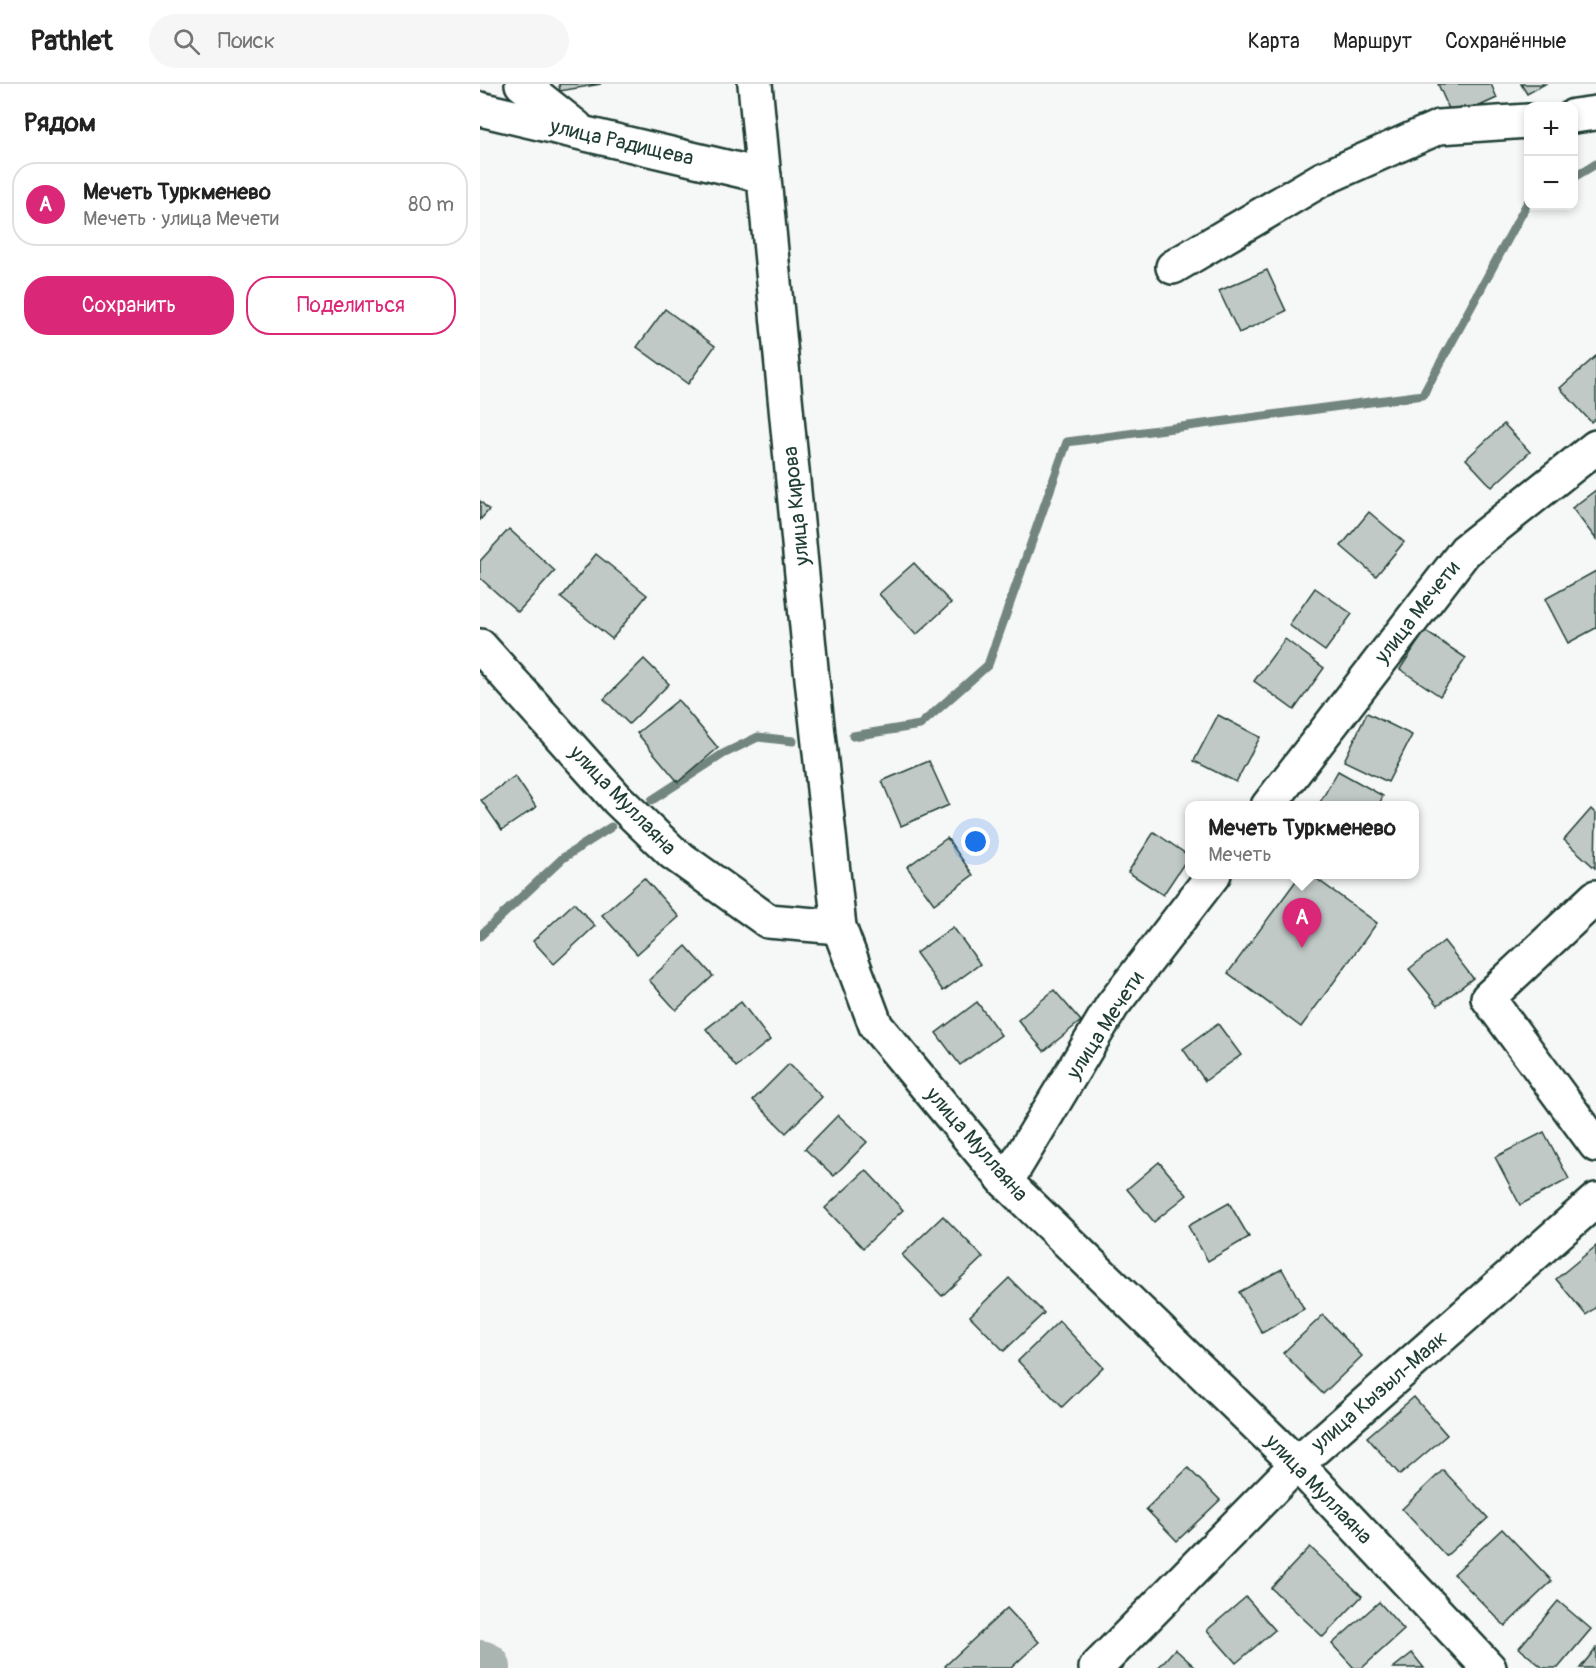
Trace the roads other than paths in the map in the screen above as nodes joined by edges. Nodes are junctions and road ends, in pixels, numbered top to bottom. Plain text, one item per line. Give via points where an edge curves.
1 (522, 84) edge
2 (755, 84) edge
3 (480, 109) edge
4 (1596, 113) edge
5 (1578, 115) edge
6 (1524, 121) edge
7 (582, 132) junction
8 (764, 176) junction
9 (1173, 267) dead end
10 (1596, 447) edge
11 (480, 646) edge
12 (1272, 801) edge
13 (1210, 879) edge
14 (1596, 897) edge
15 (839, 927) junction
16 (1596, 1145) edge
17 (1006, 1182) junction
18 (1596, 1200) edge
19 (1297, 1464) junction
20 (1095, 1668) edge
21 (1489, 1668) edge

1 - 7 street
2 - 8 street, улица Кирова
3 - 7 street, улица Радищева
4 - 5 street
6 - 9 street via 1439,127 1322,179
7 - 8 street, улица Радищева
8 - 15 street, улица Кирова
10 - 12 street, улица Мечети via 1465,551
11 - 15 street, улица Муллаяна via 618,800 673,853 768,921
13 - 17 street, улица Мечети via 1113,1006
14 - 16 street via 1488,998
15 - 17 street, улица Муллаяна via 876,1026
17 - 19 street, улица Муллаяна
18 - 19 street, улица Кызыл-Маяк
19 - 20 street, улица Кызыл-Маяк
19 - 21 street, улица Муллаяна

